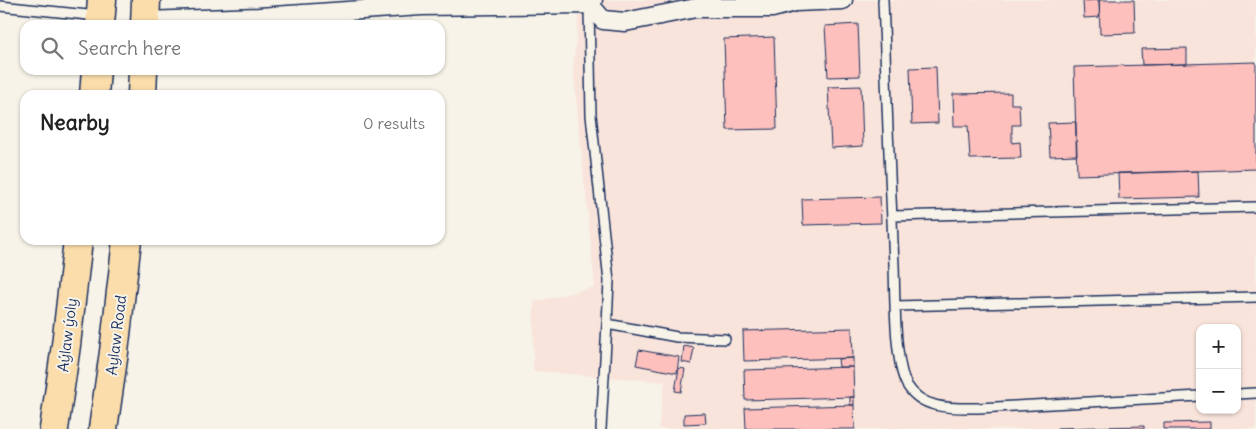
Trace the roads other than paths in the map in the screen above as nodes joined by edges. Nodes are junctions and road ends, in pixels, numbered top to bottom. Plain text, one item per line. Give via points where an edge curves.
1 (843, 0) edge
2 (883, 0) edge
3 (591, 1) edge
4 (793, 1) edge
5 (0, 6) edge
6 (101, 14) edge
7 (145, 15) edge
8 (96, 75) edge
9 (143, 75) edge
10 (94, 90) edge
11 (142, 90) edge
12 (1256, 207) edge
13 (892, 216) junction
14 (77, 245) edge
15 (126, 245) edge
16 (1256, 296) edge
17 (896, 306) junction
18 (607, 324) junction
19 (725, 338) dead end
20 (1256, 393) edge
21 (1241, 394) edge
22 (1196, 396) edge
23 (54, 429) edge
24 (103, 429) edge
25 (602, 429) edge

1 - 4 street
2 - 13 lane
3 - 4 street via 603,20 625,22 696,8 772,8
3 - 7 street via 421,6 259,18
3 - 18 lane via 590,114 609,281
5 - 6 lane
8 - 10 highway
9 - 11 highway
12 - 13 lane
13 - 17 lane
14 - 23 highway, Aýlaw ýoly
15 - 24 highway, Aylaw Road
16 - 17 lane
17 - 22 lane via 900,369 917,397 930,404 978,408
18 - 19 lane via 677,337
18 - 25 lane
20 - 21 lane

